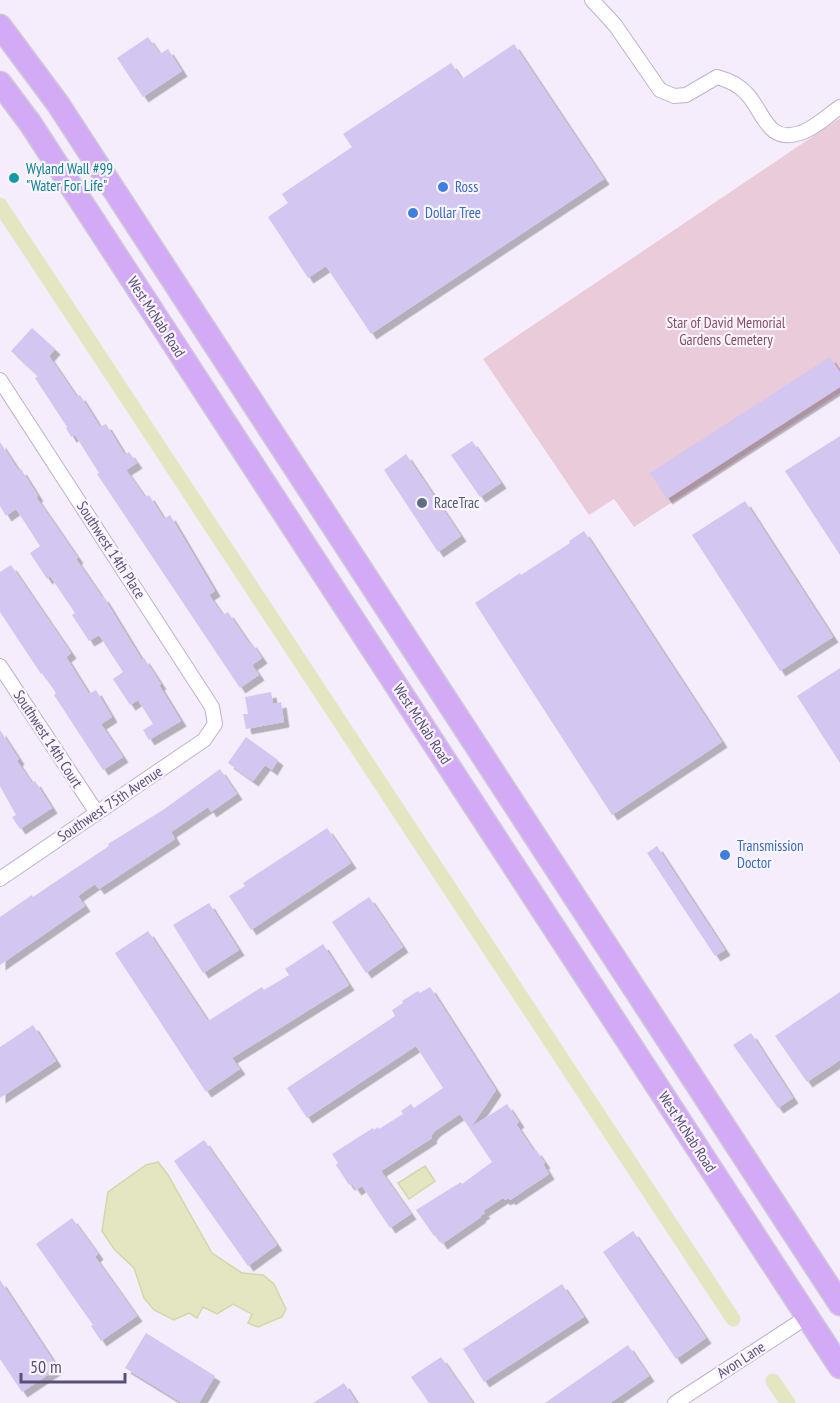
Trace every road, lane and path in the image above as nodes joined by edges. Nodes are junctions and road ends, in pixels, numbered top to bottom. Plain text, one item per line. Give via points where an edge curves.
1 (592, 0) edge
2 (0, 26) edge
3 (0, 83) edge
4 (840, 107) edge
5 (0, 380) edge
6 (0, 666) edge
7 (215, 724) joint
8 (97, 813) junction
9 (0, 879) edge
10 (840, 1304) edge
11 (807, 1317) junction
12 (840, 1367) edge
13 (675, 1403) edge

1 - 4 street via 615,25 660,90 674,96 686,95 717,77 727,80 747,93 770,129 784,136 802,133
2 - 10 main road via 58,104
3 - 11 main road, West McNab Road via 30,123
5 - 7 street, Southwest 14th Place via 213,707
6 - 8 street, Southwest 14th Court
7 - 8 street, Southwest 75th Avenue via 204,740
8 - 9 street, Southwest 75th Avenue
11 - 12 main road, West McNab Road
11 - 13 street, Avon Lane

